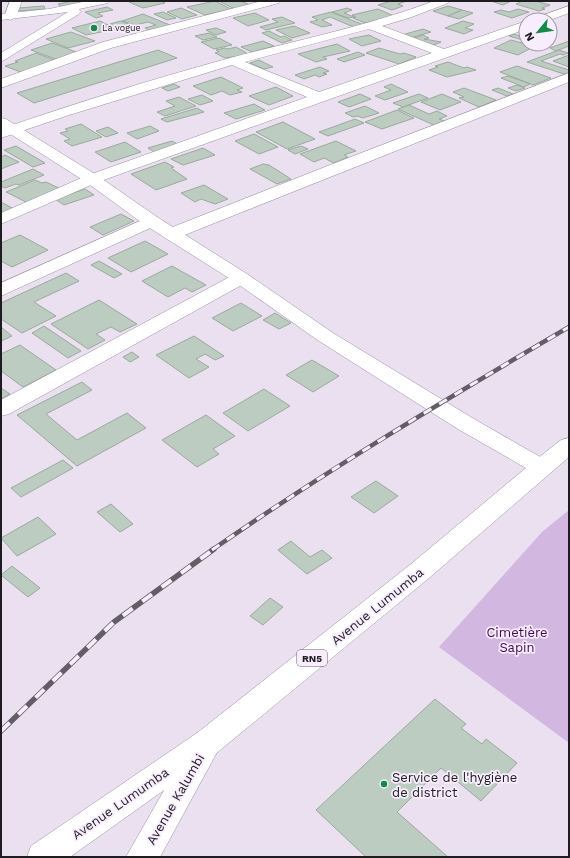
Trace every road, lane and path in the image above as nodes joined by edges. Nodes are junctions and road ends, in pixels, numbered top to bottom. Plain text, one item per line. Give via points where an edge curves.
1 (16, 1) edge
2 (104, 1) edge
3 (276, 1) edge
4 (444, 1) edge
5 (86, 5) junction
6 (569, 9) edge
7 (558, 13) edge
8 (6, 17) edge
9 (370, 25) junction
10 (518, 28) edge
11 (446, 54) junction
12 (1, 58) edge
13 (233, 61) junction
14 (569, 77) edge
15 (1, 84) edge
16 (319, 96) junction
17 (5, 129) edge
18 (92, 179) junction
19 (1, 219) edge
20 (151, 221) junction
21 (171, 234) junction
22 (242, 278) junction
23 (1, 290) edge
24 (1, 409) edge
25 (569, 445) edge
26 (541, 467) junction
27 (208, 742) junction
28 (43, 857) edge
29 (142, 857) edge

1 - 8 main road
2 - 5 main road
3 - 15 main road via 107,45
4 - 9 main road via 418,12
5 - 8 main road
5 - 12 main road
6 - 7 main road
9 - 11 main road
9 - 13 main road
10 - 11 main road
11 - 16 main road
13 - 16 main road
13 - 17 main road
14 - 21 main road
16 - 18 main road
17 - 18 main road
18 - 19 main road
18 - 20 main road
20 - 21 main road
20 - 23 main road
21 - 22 main road
22 - 24 main road
22 - 26 main road via 332,341 454,417
25 - 26 main road, Avenue Lumumba / RN5
26 - 27 main road, Avenue Lumumba / RN5 via 420,571
27 - 28 main road, Avenue Lumumba / RN5
27 - 29 main road, Avenue Kalumbi

